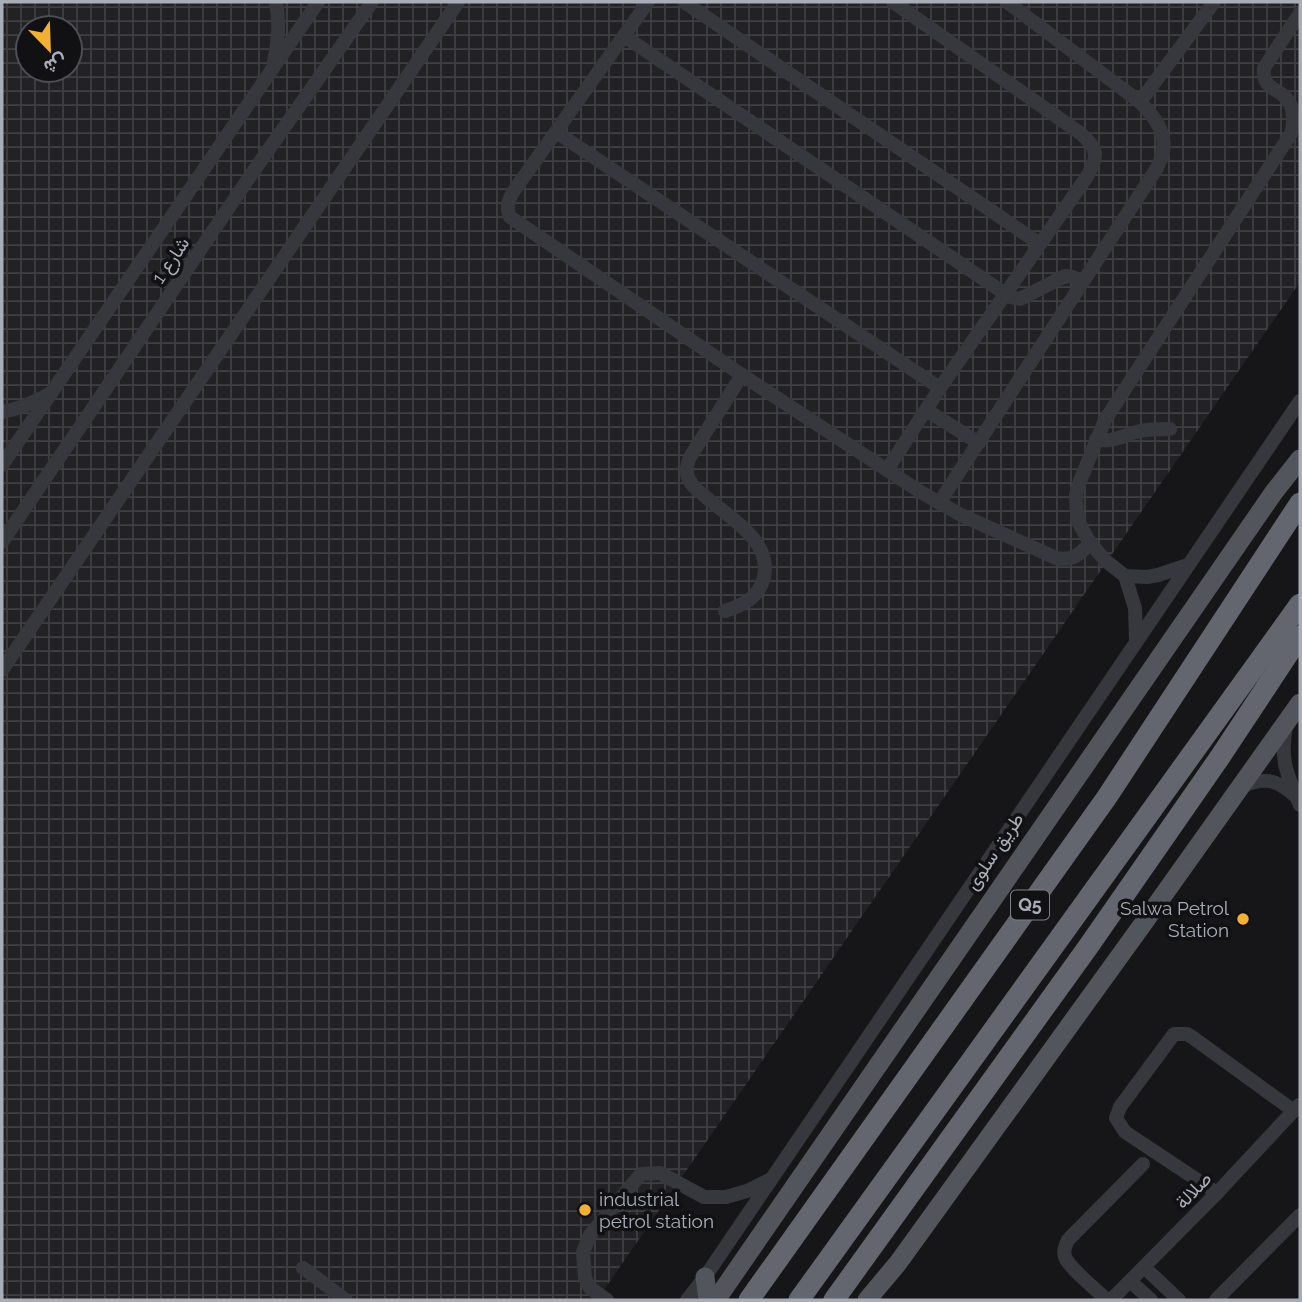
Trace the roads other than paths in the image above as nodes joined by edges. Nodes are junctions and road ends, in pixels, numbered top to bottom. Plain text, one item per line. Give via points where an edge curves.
1 (276, 2) edge
2 (318, 2) edge
3 (372, 2) edge
4 (458, 2) edge
5 (648, 2) edge
6 (684, 2) edge
7 (893, 2) edge
8 (1007, 2) edge
9 (1214, 2) edge
10 (1295, 2) edge
11 (1300, 12) edge
12 (624, 36) junction
13 (274, 67) junction
14 (1140, 102) junction
15 (556, 132) junction
16 (1040, 244) junction
17 (1082, 283) junction
18 (1006, 295) junction
19 (741, 376) junction
20 (940, 388) junction
21 (53, 391) junction
22 (1300, 401) edge
23 (926, 410) junction
24 (2, 412) edge
25 (1170, 429) dead end
26 (1096, 439) junction
27 (979, 443) junction
28 (1300, 459) edge
29 (2, 465) edge
30 (887, 470) junction
31 (939, 503) junction
32 (1300, 503) edge
33 (2, 542) edge
34 (1090, 543) junction
35 (1189, 564) junction
36 (1125, 576) junction
37 (1300, 604) edge
38 (725, 611) dead end
39 (1300, 636) edge
40 (1136, 641) junction
41 (2, 670) edge
42 (1300, 703) edge
43 (1286, 723) junction
44 (1241, 786) junction
45 (1299, 801) edge
46 (1297, 1108) edge
47 (1143, 1164) dead end
48 (772, 1178) junction
49 (1217, 1193) junction
50 (1300, 1215) edge
51 (1144, 1267) junction
52 (303, 1268) dead end
53 (705, 1277) junction
54 (1130, 1281) junction
55 (346, 1300) edge
56 (607, 1300) edge
57 (687, 1300) edge
58 (708, 1300) edge
59 (716, 1300) edge
60 (750, 1300) edge
61 (799, 1300) edge
62 (834, 1300) edge
63 (869, 1300) edge
64 (1109, 1300) edge
65 (1151, 1300) edge
66 (1179, 1300) edge
67 (1216, 1300) edge

1 - 13 street via 279,31
2 - 13 street, شارع 1
3 - 33 street, شارع 1
4 - 41 street
5 - 12 street
6 - 16 street
7 - 16 street via 1091,142 1096,152 1094,166
8 - 14 street
9 - 14 street
10 - 11 street
11 - 26 street via 1263,73 1268,85 1290,104 1292,132
12 - 15 street
12 - 18 street
13 - 21 street, شارع 1
14 - 17 street via 1161,132 1163,150 1157,168
15 - 19 street via 509,200 510,216
15 - 20 street
16 - 18 street
17 - 18 street via 1065,276 1020,299
17 - 27 street
18 - 20 street
19 - 30 street
19 - 38 street via 690,457 686,471 695,488 748,532 762,551 765,563 760,587 744,604
20 - 23 street
21 - 24 street via 36,402
21 - 29 street, شارع 1
22 - 35 street, طريق سلوى
23 - 27 street
23 - 30 street
25 - 26 street via 1141,431 1110,441
26 - 34 street via 1076,506
27 - 31 street
28 - 59 main road, طريق سلوى
30 - 31 street
31 - 34 street via 1056,558 1074,558
32 - 60 highway, Q5 via 1107,797
34 - 36 street
35 - 36 street via 1169,573
35 - 40 street, طريق سلوى
36 - 40 street via 1135,608
37 - 61 highway, Q5
39 - 62 highway via 1088,947
40 - 48 street, طريق سلوى
42 - 43 main road
43 - 44 main road
43 - 45 street via 1283,754
44 - 45 street via 1276,782
44 - 63 main road
46 - 49 street, صلالة
46 - 49 street via 1187,1034 1174,1034 1116,1118 1125,1132
47 - 64 street via 1066,1245 1069,1264
48 - 53 street, طريق سلوى
48 - 56 street via 726,1197 704,1197 660,1173 641,1174 590,1235 583,1252 585,1278 590,1288
49 - 51 street, صلالة
50 - 67 street
51 - 54 street, صلالة
51 - 66 street
52 - 55 street
53 - 57 street, طريق سلوى
53 - 58 main road
54 - 64 street, صلالة
54 - 65 street

